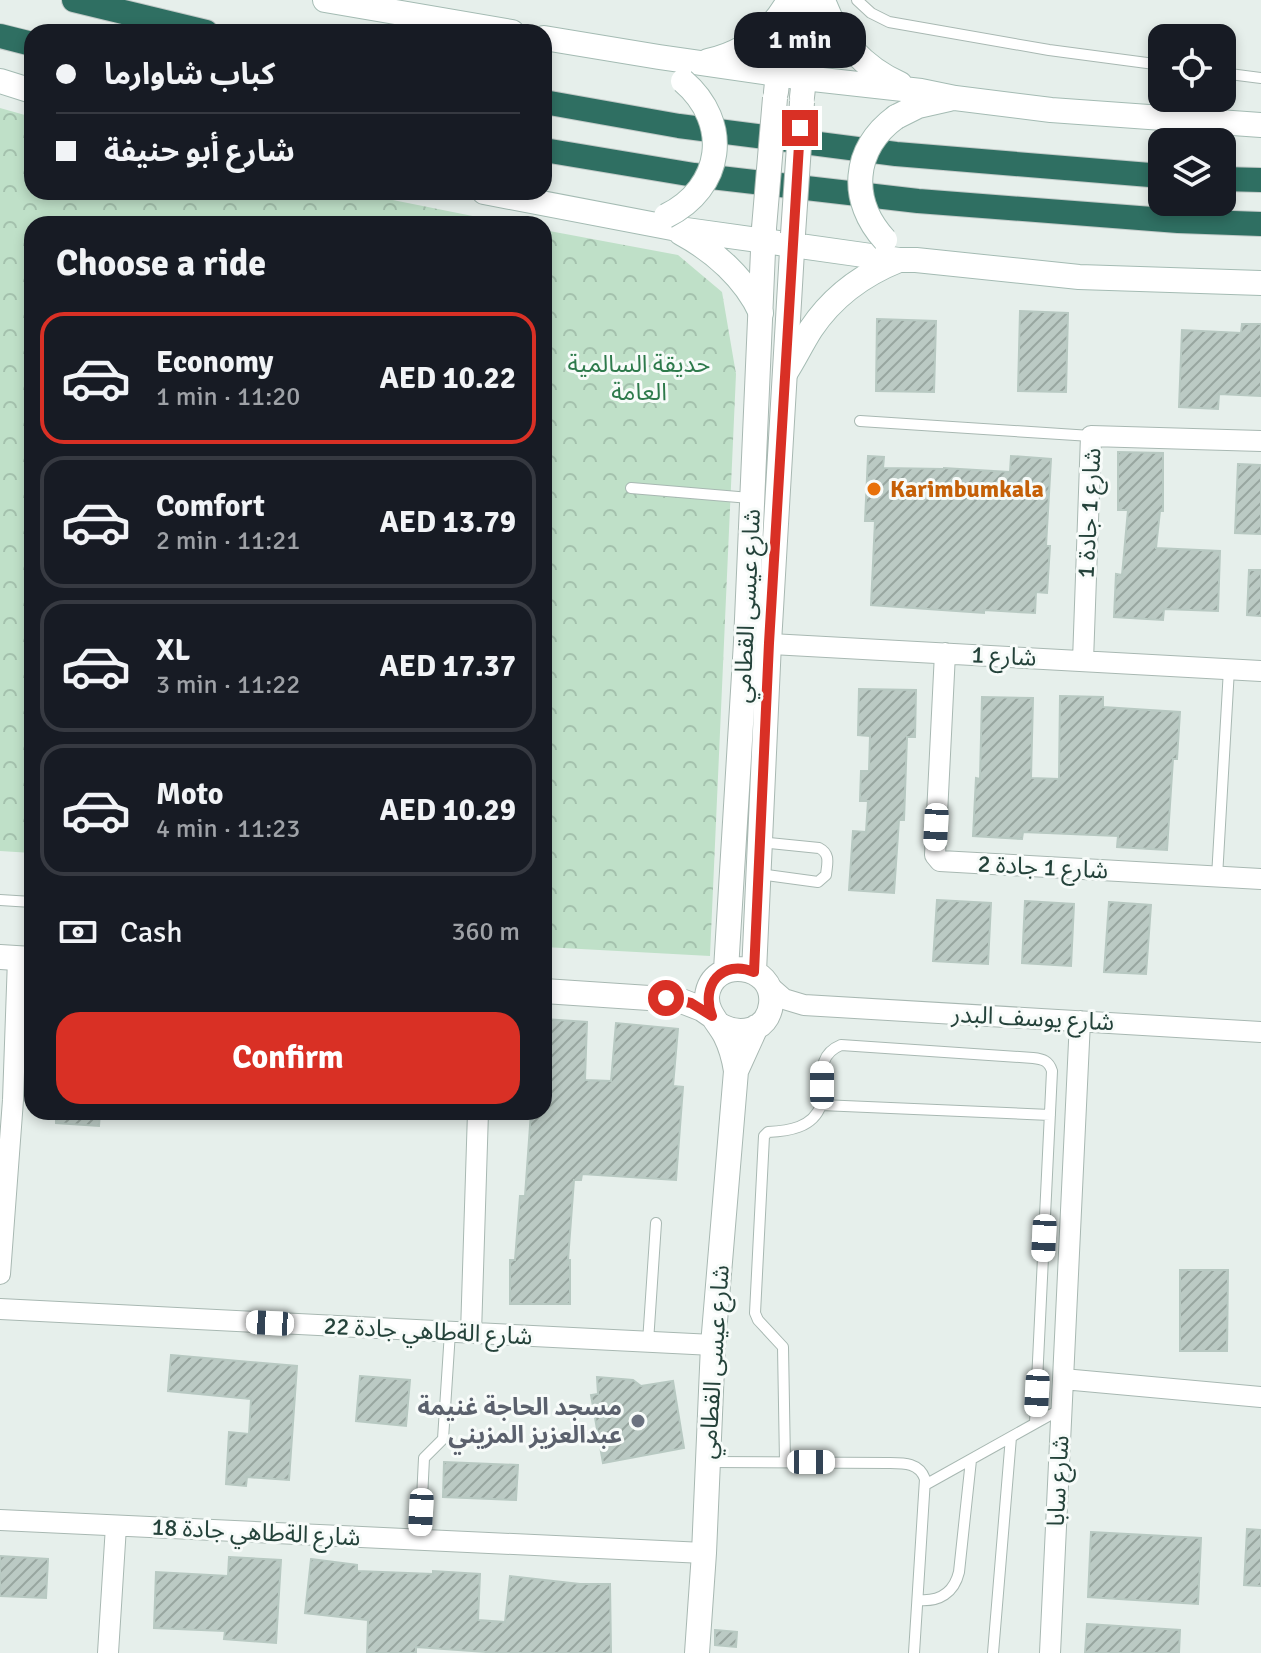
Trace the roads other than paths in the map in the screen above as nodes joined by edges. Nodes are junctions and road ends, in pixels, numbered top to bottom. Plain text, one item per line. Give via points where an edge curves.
1 (74, 0) edge
2 (325, 0) edge
3 (790, 0) edge
4 (813, 0) edge
5 (823, 0) edge
6 (857, 0) edge
7 (173, 24) edge
8 (465, 24) edge
9 (0, 36) edge
10 (552, 39) edge
11 (24, 42) edge
12 (1148, 63) edge
13 (689, 72) junction
14 (1236, 75) edge
15 (1261, 78) edge
16 (0, 81) edge
17 (776, 86) junction
18 (24, 88) edge
19 (803, 90) junction
20 (921, 91) junction
21 (955, 98) junction
22 (552, 103) edge
23 (1261, 125) edge
24 (552, 151) edge
25 (1148, 175) edge
26 (1236, 179) edge
27 (1261, 180) edge
28 (525, 200) edge
29 (669, 222) junction
30 (1261, 224) edge
31 (764, 235) junction
32 (793, 240) junction
33 (900, 253) junction
34 (1261, 283) edge
35 (761, 313) junction
36 (786, 372) junction
37 (860, 421) dead end
38 (1091, 436) junction
39 (1261, 441) edge
40 (631, 488) dead end
41 (752, 498) junction
42 (758, 643) junction
43 (945, 653) junction
44 (1083, 661) junction
45 (1229, 669) junction
46 (1261, 671) edge
47 (760, 842) junction
48 (759, 874) junction
49 (1217, 877) junction
50 (1261, 879) edge
51 (0, 900) edge
52 (24, 902) edge
53 (17, 958) edge
54 (722, 974) junction
55 (761, 978) junction
56 (552, 991) edge
57 (666, 998) junction
58 (804, 1005) junction
59 (715, 1020) junction
60 (1080, 1021) junction
61 (760, 1024) junction
62 (1261, 1032) edge
63 (736, 1071) junction
64 (13, 1100) junction
65 (821, 1105) junction
66 (1050, 1115) junction
67 (0, 1117) edge
68 (478, 1120) edge
69 (4, 1165) edge
70 (656, 1223) dead end
71 (0, 1266) edge
72 (0, 1274) edge
73 (0, 1309) edge
74 (450, 1332) junction
75 (471, 1333) junction
76 (648, 1342) junction
77 (713, 1345) junction
78 (1063, 1379) junction
79 (1261, 1397) edge
80 (1061, 1409) junction
81 (1035, 1423) junction
82 (1011, 1437) junction
83 (971, 1460) junction
84 (708, 1462) junction
85 (785, 1462) junction
86 (925, 1485) junction
87 (0, 1520) edge
88 (116, 1526) junction
89 (420, 1540) junction
90 (704, 1553) junction
91 (918, 1600) junction
92 (108, 1653) edge
93 (697, 1653) edge
94 (914, 1653) edge
95 (993, 1653) edge
96 (1050, 1653) edge

1 - 7 highway
2 - 8 street
3 - 13 street via 755,41
3 - 17 street, شارع عيسى القطامي
4 - 19 street, شارع عيسى القطامي
5 - 20 street via 855,53 891,80
6 - 12 lane via 889,22
9 - 11 highway
10 - 13 street via 644,55
13 - 17 street
13 - 29 street, bridge via 715,135 714,160 697,194
14 - 15 lane
16 - 18 street
17 - 19 street
17 - 31 street, شارع عيسى القطامي, bridge
19 - 20 street
19 - 32 street, شارع عيسى القطامي, bridge
20 - 21 street
21 - 23 street
21 - 33 street, bridge via 896,117 866,153 860,176 865,211
22 - 25 highway via 896,154
24 - 30 highway via 694,175 918,201
26 - 27 highway
28 - 29 street via 641,223
29 - 31 street
29 - 35 street via 723,263
31 - 32 street
31 - 35 street, شارع عيسى القطامي
32 - 33 street
32 - 36 street, شارع عيسى القطامي
33 - 34 street via 1079,277
33 - 36 street via 832,303
35 - 41 street, شارع عيسى القطامي
36 - 42 street, شارع عيسى القطامي
37 - 38 lane
38 - 39 street, شارع 1 جادة 1
38 - 44 street, شارع 1 جادة 1
40 - 41 lane
41 - 42 street, شارع عيسى القطامي
42 - 43 street, شارع 1
42 - 47 street, شارع عيسى القطامي
42 - 54 street, شارع عيسى القطامي
43 - 44 street, شارع 1
43 - 49 street, شارع 1 جادة 2 via 937,859
44 - 45 street, شارع 1
45 - 46 street, شارع 1
45 - 49 lane
47 - 48 street, شارع عيسى القطامي
47 - 48 lane via 819,848 828,856 826,875 818,882
48 - 55 street, شارع عيسى القطامي
49 - 50 street, شارع 1 جادة 2
51 - 52 lane
53 - 64 street
54 - 55 street via 745,968
54 - 57 street via 693,991
54 - 59 street via 707,996
55 - 58 street, شارع يوسف البدر via 784,999
55 - 61 street via 771,1004
56 - 57 street
57 - 59 street via 691,1003
58 - 60 street, شارع يوسف البدر
58 - 61 street, شارع يوسف البدر via 782,1010
59 - 61 street via 737,1032
59 - 63 street, شارع عيسى القطامي
60 - 62 street, شارع يوسف البدر
60 - 78 street, شارع سابا
61 - 63 street, شارع عيسى القطامي
63 - 77 street, شارع عيسى القطامي
64 - 67 lane
64 - 69 street
65 - 66 lane
65 - 66 lane via 822,1064 841,1045 1044,1059 1052,1071
65 - 85 lane via 811,1120 795,1129 764,1136 755,1313 783,1347
66 - 81 lane
68 - 75 street
69 - 71 street
70 - 76 lane
71 - 72 street
73 - 74 street, شارع الةطاهي جادة 22
74 - 75 street, شارع الةطاهي جادة 22
74 - 89 lane via 443,1439 424,1458
75 - 76 street, شارع الةطاهي جادة 22
76 - 77 street, شارع الةطاهي جادة 22
77 - 84 street, شارع عيسى القطامي
78 - 79 street
78 - 80 street, شارع سابا
80 - 81 lane
80 - 96 street, شارع سابا
81 - 82 lane
82 - 83 lane
82 - 95 lane
83 - 86 lane
83 - 91 lane via 957,1581 937,1599
84 - 85 lane
84 - 90 street, شارع عيسى القطامي
85 - 86 lane via 907,1463 919,1469
86 - 91 lane
87 - 88 street, شارع الةطاهي جادة 18
88 - 89 street, شارع الةطاهي جادة 18
88 - 92 street
89 - 90 street, شارع الةطاهي جادة 18
90 - 93 street, شارع عيسى القطامي
91 - 94 lane

